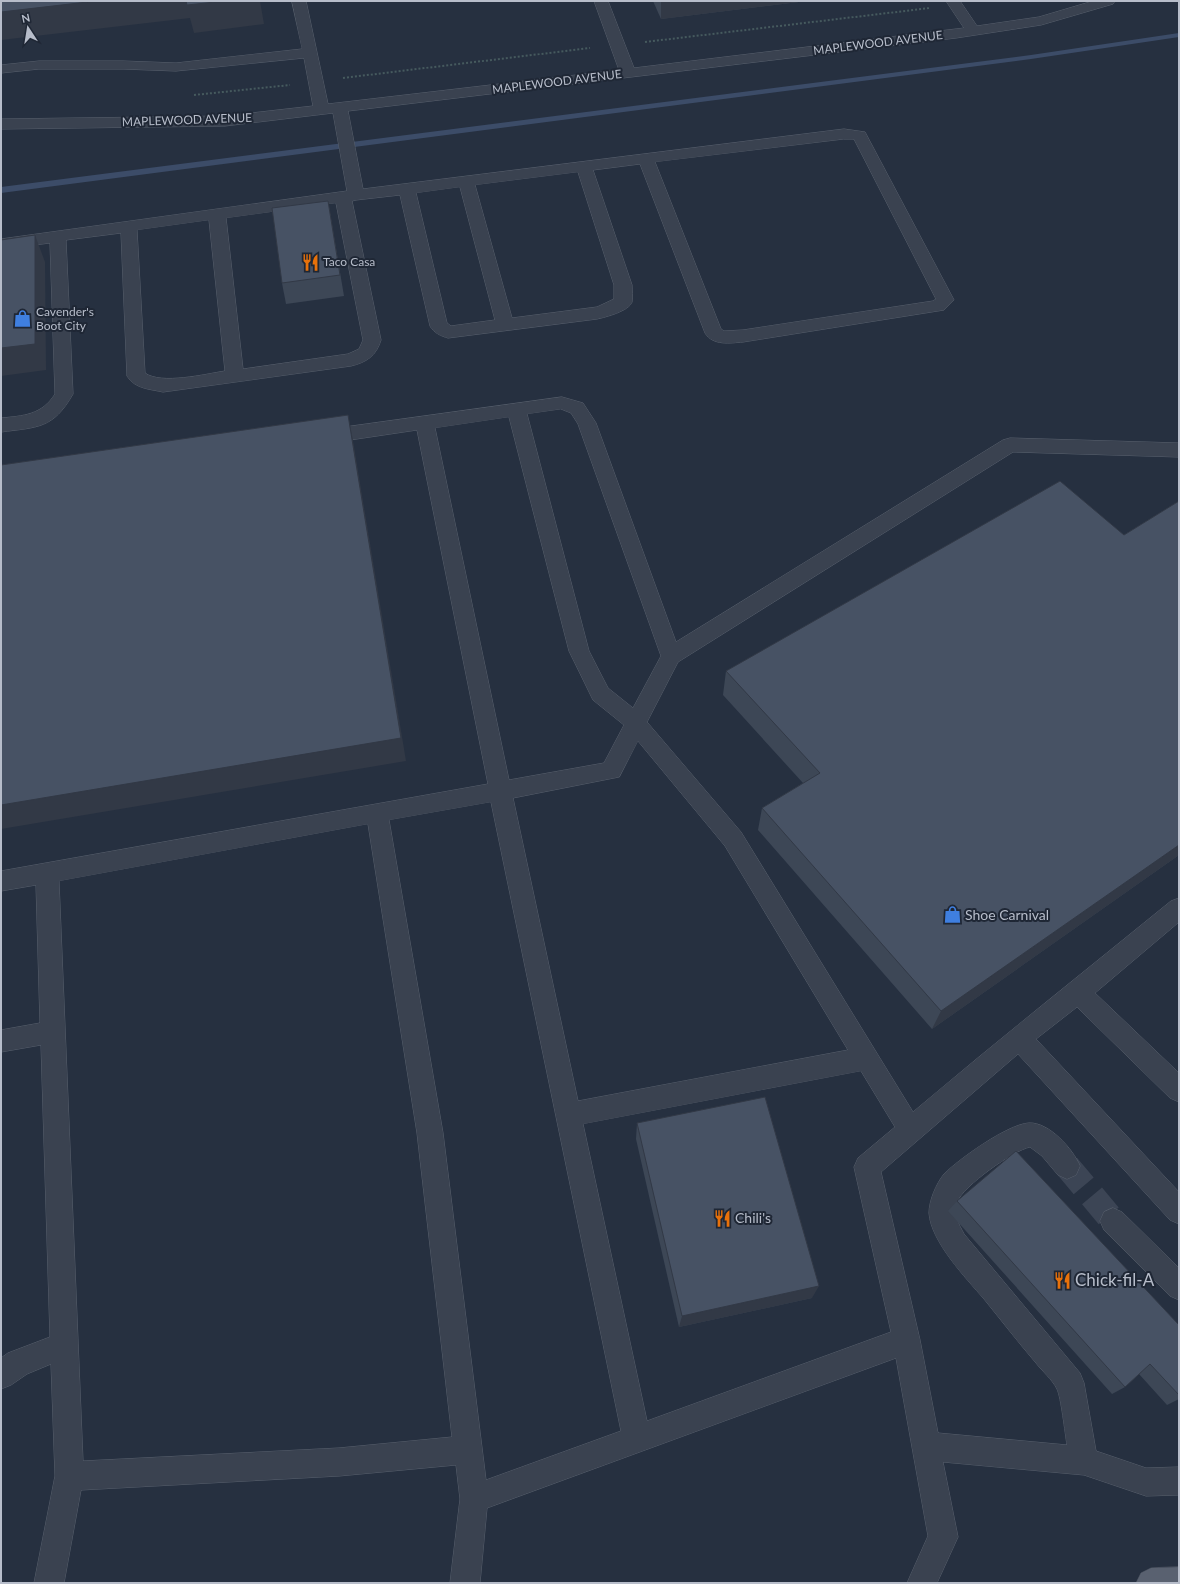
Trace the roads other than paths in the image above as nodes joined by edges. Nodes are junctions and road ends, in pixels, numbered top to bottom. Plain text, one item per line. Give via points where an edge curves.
1 (299, 1) edge
2 (601, 1) edge
3 (1108, 1) edge
4 (954, 3) edge
5 (973, 31) junction
6 (310, 53) junction
7 (1, 69) edge
8 (628, 73) junction
9 (340, 108) junction
10 (322, 110) junction
11 (1, 124) edge
12 (646, 159) junction
13 (584, 167) junction
14 (466, 181) junction
15 (407, 189) junction
16 (350, 196) junction
17 (217, 214) junction
18 (130, 226) junction
19 (58, 236) junction
20 (1, 244) edge
21 (505, 325) junction
22 (235, 376) junction
23 (516, 409) junction
24 (425, 422) junction
25 (1, 425) edge
26 (307, 439) edge
27 (1179, 450) edge
28 (671, 656) junction
29 (636, 722) junction
30 (500, 791) junction
31 (377, 814) junction
32 (46, 873) junction
33 (1, 881) edge
34 (1179, 908) edge
35 (1078, 992) junction
36 (52, 1032) junction
37 (1019, 1038) junction
38 (1, 1041) edge
39 (867, 1058) junction
40 (1179, 1090) edge
41 (568, 1115) junction
42 (911, 1131) junction
43 (1066, 1166) tunnel mouth
44 (1179, 1211) edge
45 (1114, 1222) tunnel mouth
46 (1179, 1287) edge
47 (906, 1340) junction
48 (64, 1346) junction
49 (1, 1375) edge
50 (637, 1439) junction
51 (927, 1446) junction
52 (468, 1450) junction
53 (1084, 1461) junction
54 (69, 1476) junction
55 (1179, 1480) edge
56 (474, 1499) junction
57 (1179, 1582) edge
58 (49, 1583) edge
59 (465, 1583) edge
60 (922, 1583) edge
61 (1150, 1583) edge

1 - 6 street
2 - 8 street
3 - 5 street, MAPLEWOOD AVENUE via 1041,21
4 - 5 street
5 - 8 street, MAPLEWOOD AVENUE
6 - 7 street via 176,67 55,65
6 - 10 street
8 - 9 street, MAPLEWOOD AVENUE
9 - 10 street, MAPLEWOOD AVENUE
9 - 16 street
10 - 11 street, MAPLEWOOD AVENUE via 225,121
12 - 12 street via 844,134 859,135 945,300 938,306 743,336 721,337 714,333
12 - 13 street
13 - 14 street
13 - 21 street via 623,284 623,302 607,311 597,313
14 - 15 street
14 - 21 street
15 - 16 street
15 - 21 street via 439,326 448,332
16 - 17 street
16 - 22 street via 372,340 368,351 350,360
17 - 18 street
17 - 22 street
18 - 19 street
18 - 22 street via 136,376 144,382 162,386
19 - 20 street
19 - 25 street via 64,394 58,406 49,415 36,420
23 - 24 street
23 - 28 street via 562,403 577,408 587,423
23 - 29 street via 579,651 600,694
24 - 26 street
24 - 30 street
27 - 28 street via 1010,444
28 - 29 street
29 - 30 street via 611,771
29 - 39 street via 733,839
30 - 31 street
30 - 41 street
31 - 32 street
31 - 52 street via 430,1133
32 - 33 street
32 - 36 street
34 - 35 street
35 - 37 street
35 - 40 street
36 - 38 street
36 - 48 street
37 - 42 street
37 - 44 street
39 - 41 street
39 - 42 street
41 - 50 street
42 - 47 street via 867,1167
43 - 53 street via 1043,1139 1029,1135 1018,1138 979,1162 952,1185 944,1200 942,1220 955,1243 1070,1383
45 - 46 street
47 - 50 street
47 - 51 street
48 - 49 street via 18,1363
48 - 54 street
50 - 56 street
51 - 53 street
51 - 60 street via 943,1537
52 - 54 street via 339,1462
52 - 56 street
53 - 55 street via 1146,1482
54 - 58 street
56 - 59 street
57 - 61 main road

